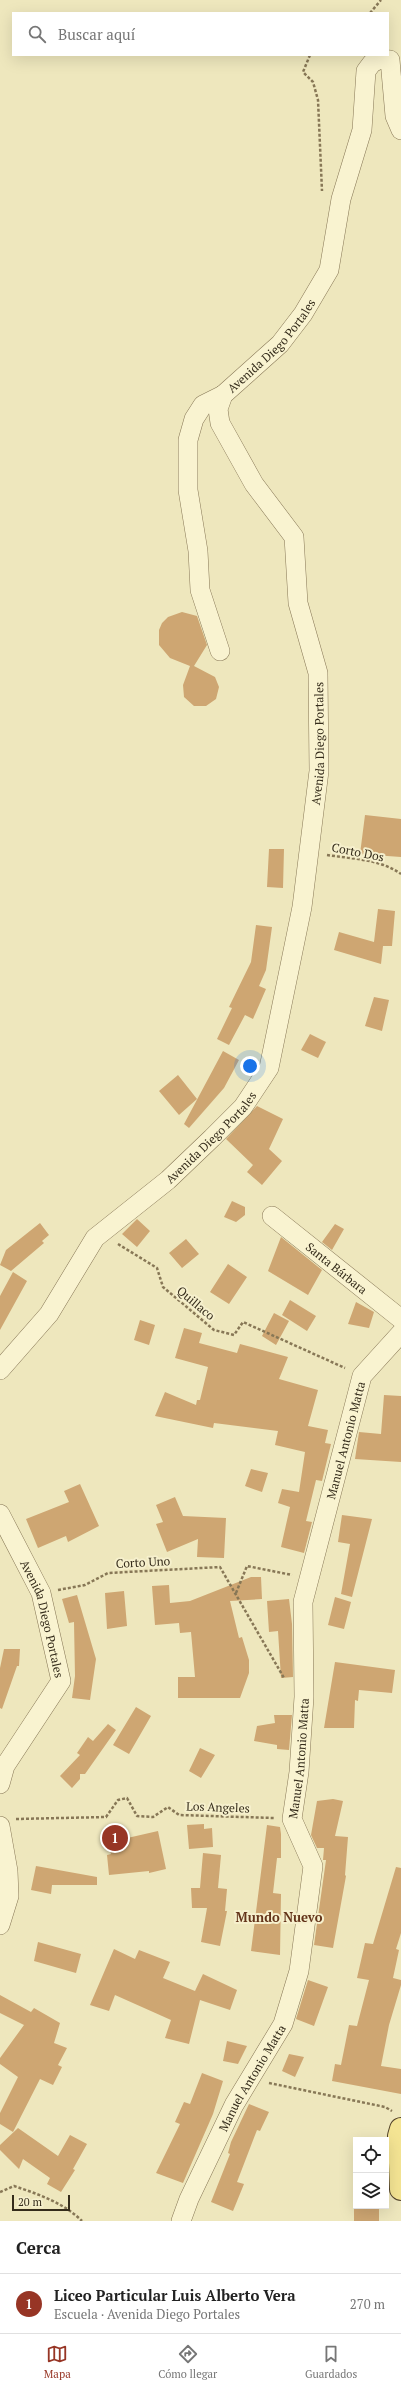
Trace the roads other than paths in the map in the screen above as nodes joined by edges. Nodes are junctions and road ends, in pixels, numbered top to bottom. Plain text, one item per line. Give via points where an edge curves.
1 (401, 130) edge
2 (223, 395) junction
3 (220, 651) dead end
4 (272, 1216) dead end
5 (401, 1319) edge
6 (401, 1333) edge
7 (0, 1370) edge
8 (0, 1514) edge
9 (0, 1784) edge
10 (4, 1823) edge
11 (0, 1925) edge
12 (398, 2121) edge
13 (401, 2189) edge
14 (181, 2221) edge

1 - 2 street, Avenida Diego Portales via 395,116 390,60 380,59 372,63 366,71 362,130 341,199 329,270 303,314 280,344
2 - 3 street via 203,405 194,419 188,440 188,490 198,552 200,590
2 - 7 street, Avenida Diego Portales via 218,409 220,423 254,484 294,537 298,603 318,673 319,771 309,852 302,907 269,1068 243,1107 212,1138 168,1180 95,1238 50,1314
4 - 5 street, Santa Bárbara
6 - 14 street, Manuel Antonio Matta via 362,1376 303,1602 304,1706 292,1819 313,1866 299,1971 283,2024 234,2105
8 - 9 street, Avenida Diego Portales via 41,1593 61,1681 5,1766
10 - 11 street via 9,1896
12 - 13 main road

